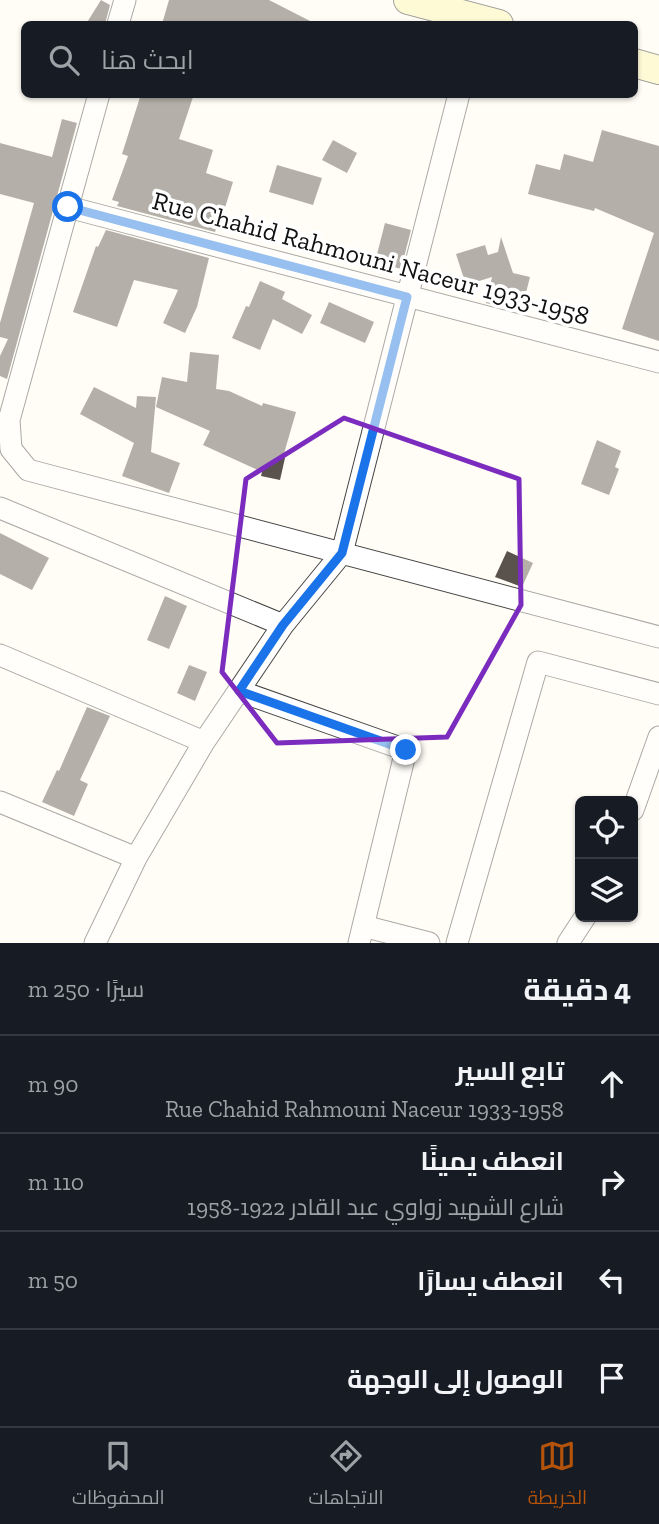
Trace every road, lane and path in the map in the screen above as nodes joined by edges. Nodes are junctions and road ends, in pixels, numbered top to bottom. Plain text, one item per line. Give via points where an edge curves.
1 (125, 0) edge
2 (408, 0) edge
3 (485, 17) edge
4 (119, 21) edge
5 (638, 64) edge
6 (659, 70) edge
7 (98, 98) edge
8 (458, 98) edge
9 (68, 207) junction
10 (407, 297) junction
11 (659, 362) edge
12 (0, 508) edge
13 (342, 553) junction
14 (283, 625) junction
15 (659, 637) edge
16 (0, 655) edge
17 (239, 691) junction
18 (659, 694) edge
19 (659, 737) edge
20 (204, 742) junction
21 (638, 796) edge
22 (0, 802) edge
23 (136, 859) junction
24 (582, 922) edge
25 (361, 934) edge
26 (95, 943) edge
27 (429, 943) edge
28 (457, 943) edge
29 (570, 943) edge

1 - 4 street
2 - 3 main road
5 - 6 main road
7 - 9 street
8 - 10 street
9 - 10 street, Rue Chahid Rahmouni Naceur 1933-1958
9 - 13 street via 9,420 11,449 28,470
10 - 11 street, Rue Chahid Rahmouni Naceur 1933-1958
10 - 13 street
12 - 14 street
13 - 14 street
13 - 15 street
14 - 17 street
16 - 20 street
17 - 20 street
17 - 25 street via 406,750
18 - 28 street via 538,662
19 - 21 street
20 - 23 street
22 - 23 street
23 - 26 street
24 - 29 street
25 - 27 street

